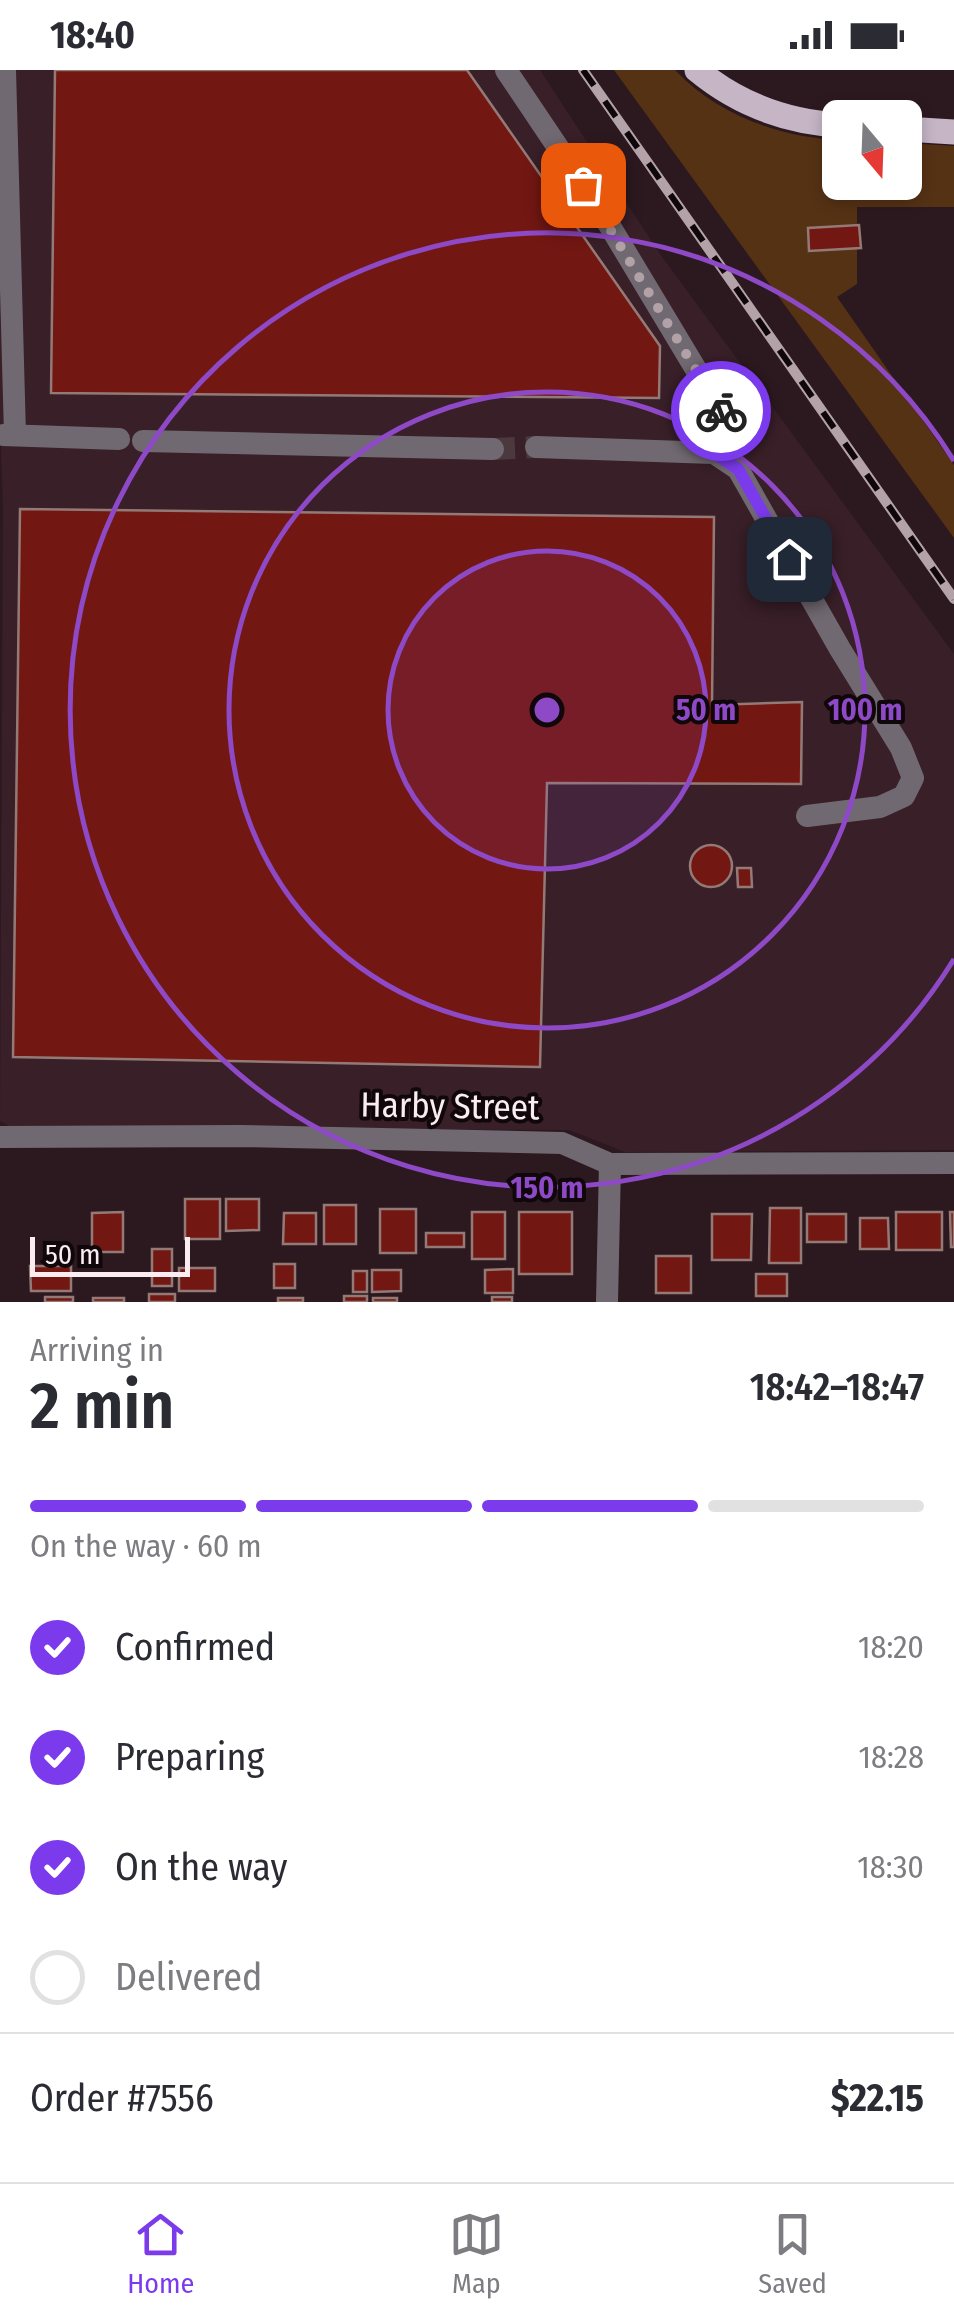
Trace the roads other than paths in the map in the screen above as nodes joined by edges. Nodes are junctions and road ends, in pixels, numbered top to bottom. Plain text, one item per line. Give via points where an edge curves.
1 (6, 70) edge
2 (506, 70) edge
3 (697, 70) edge
4 (822, 124) edge
5 (922, 130) edge
6 (954, 132) edge
7 (7, 436) edge
8 (119, 439) dead end
9 (143, 441) dead end
10 (536, 447) tunnel mouth
11 (493, 449) tunnel mouth
12 (714, 453) junction
13 (808, 816) dead end
14 (0, 1137) edge
15 (954, 1162) edge
16 (610, 1164) junction
17 (607, 1302) edge

1 - 7 street
2 - 12 street via 724,416
3 - 4 main road via 752,106
5 - 6 main road
7 - 8 street
9 - 11 street
10 - 12 street
12 - 13 street via 738,469 913,778 904,796 880,807
14 - 16 street, Harby Street via 562,1143
15 - 16 street, Harby Street
16 - 17 street

